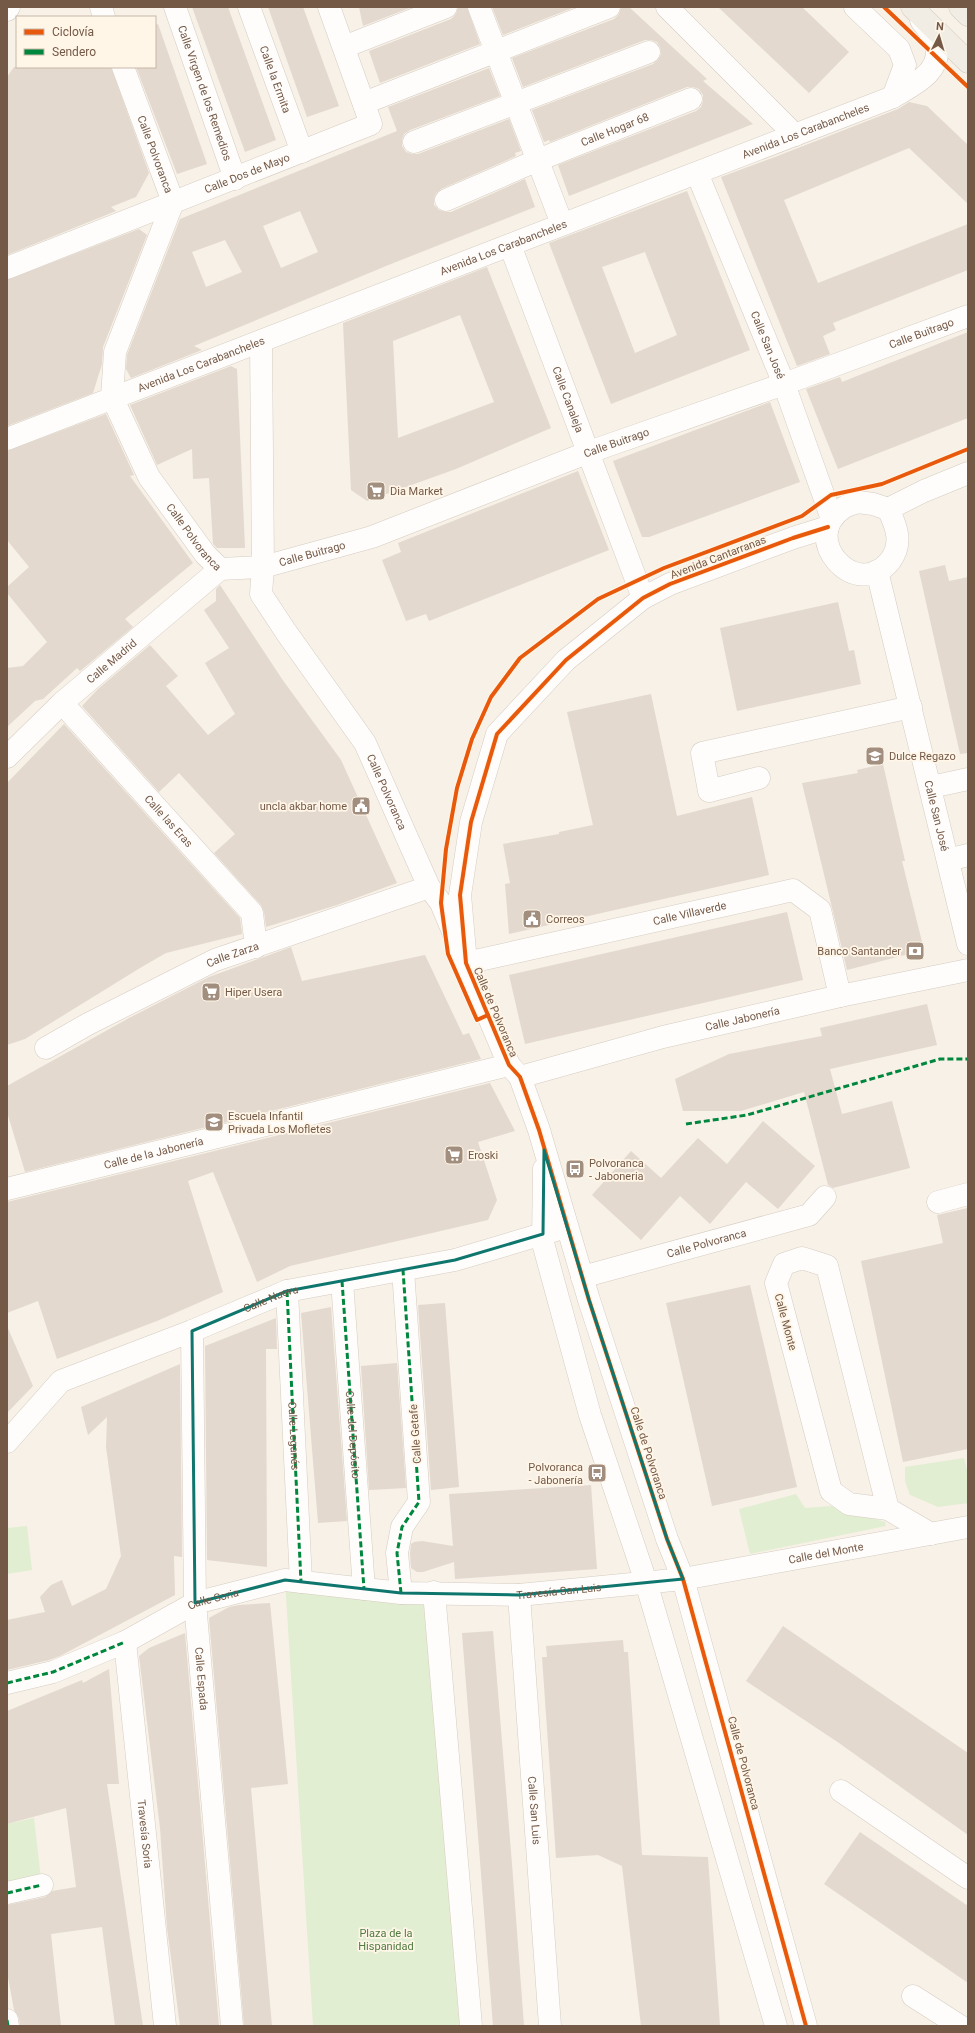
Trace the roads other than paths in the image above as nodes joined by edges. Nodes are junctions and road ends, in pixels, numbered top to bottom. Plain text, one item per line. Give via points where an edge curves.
1 (9, 7) edge
2 (174, 7) edge
3 (249, 7) edge
4 (329, 7) edge
5 (446, 7) edge
6 (479, 7) edge
7 (609, 7) edge
8 (667, 7) edge
9 (855, 7) edge
10 (960, 7) edge
11 (914, 9) edge
12 (7, 10) edge
13 (968, 15) edge
14 (344, 47) junction
15 (496, 51) junction
16 (649, 52) dead end
17 (968, 62) edge
18 (123, 68) edge
19 (894, 96) junction
20 (691, 99) dead end
21 (364, 103) junction
22 (516, 103) junction
23 (795, 135) junction
24 (414, 142) dead end
25 (302, 152) junction
26 (538, 160) junction
27 (697, 173) junction
28 (235, 179) junction
29 (446, 200) dead end
30 (173, 202) junction
31 (562, 224) junction
32 (510, 246) junction
33 (7, 268) edge
34 (968, 316) edge
35 (261, 342) junction
36 (784, 384) junction
37 (112, 397) junction
38 (7, 438) edge
39 (589, 452) junction
40 (968, 473) edge
41 (888, 509) junction
42 (830, 523) junction
43 (263, 566) junction
44 (220, 569) junction
45 (877, 571) junction
46 (643, 598) junction
47 (62, 703) junction
48 (911, 707) junction
49 (7, 757) edge
50 (759, 778) dead end
51 (968, 779) edge
52 (931, 787) junction
53 (958, 858) edge
54 (430, 887) junction
55 (460, 894) joint
56 (968, 944) edge
57 (256, 947) junction
58 (466, 963) junction
59 (968, 970) edge
60 (840, 996) junction
61 (46, 1048) dead end
62 (514, 1071) junction
63 (544, 1150) junction
64 (7, 1189) edge
65 (968, 1194) edge
66 (825, 1197) dead end
67 (938, 1202) dead end
68 (568, 1227) junction
69 (543, 1234) junction
70 (403, 1270) junction
71 (582, 1277) junction
72 (342, 1281) junction
73 (287, 1291) junction
74 (192, 1331) junction
75 (7, 1442) edge
76 (888, 1510) junction
77 (968, 1527) edge
78 (931, 1534) junction
79 (683, 1579) junction
80 (301, 1582) junction
81 (646, 1582) junction
82 (364, 1589) junction
83 (434, 1592) junction
84 (401, 1593) junction
85 (519, 1595) junction
86 (195, 1603) junction
87 (125, 1642) junction
88 (7, 1683) edge
89 (842, 1790) dead end
90 (968, 1878) edge
91 (42, 1885) dead end
92 (7, 1893) edge
93 (913, 1996) dead end
94 (7, 2020) edge
95 (8, 2026) edge
96 (165, 2026) edge
97 (232, 2026) edge
98 (471, 2026) edge
99 (550, 2026) edge
100 (776, 2026) edge
101 (806, 2026) edge
102 (960, 2026) edge

1 - 12 street
2 - 28 street, Calle Virgen de los Remedios
3 - 25 street, Calle la Ermita
4 - 14 street, Calle Dos de Mayo
5 - 14 street
6 - 15 street
7 - 15 street
8 - 23 street
9 - 19 street via 899,49 905,65
10 - 13 main road
11 - 17 main road
11 - 19 street, Avenida Los Carabancheles via 936,43 937,58 927,77
14 - 21 street, Calle Dos de Mayo
15 - 21 street
15 - 22 street
16 - 22 street
18 - 30 street, Calle Polvoranca
19 - 23 street, Avenida Los Carabancheles
20 - 26 street, Calle Hogar 68
21 - 25 street, Calle Dos de Mayo via 371,124
22 - 24 street
22 - 26 street
23 - 27 street, Avenida Los Carabancheles
25 - 28 street, Calle Dos de Mayo
26 - 29 street, Calle Hogar 68
26 - 31 street
27 - 31 street, Avenida Los Carabancheles
27 - 36 street, Calle San José
28 - 30 street, Calle Dos de Mayo
30 - 33 street, Calle Dos de Mayo
30 - 37 street, Calle Polvoranca via 114,352
31 - 32 street, Avenida Los Carabancheles
32 - 35 street, Avenida Los Carabancheles
32 - 39 street, Calle Canaleja
34 - 36 street, Calle Buitrago
35 - 37 street, Avenida Los Carabancheles
35 - 43 street
36 - 39 street, Calle Buitrago
36 - 42 street, Calle San José
37 - 38 street, Avenida Los Carabancheles
37 - 44 street, Calle Polvoranca via 148,477 205,554
39 - 43 street, Calle Buitrago via 372,536
39 - 46 street, Calle Canaleja
40 - 41 street
41 - 42 street via 858,502 843,508
41 - 45 street via 898,535 898,546 887,565
42 - 45 street via 828,546 832,557 841,567 865,574
42 - 46 street, Avenida Cantarranas via 670,584
43 - 44 street, Calle Polvoranca
43 - 54 street, Calle Polvoranca via 261,594 364,743
44 - 47 street, Calle Madrid
45 - 48 street, Calle San José
46 - 55 street, Avenida Cantarranas via 566,660 497,734 471,822
47 - 49 street, Calle Madrid
47 - 57 street, Calle las Eras via 252,913
48 - 50 street via 702,753 709,791
48 - 52 street, Calle San José
51 - 52 street
52 - 53 street, Calle San José
53 - 56 street, Calle San José
54 - 57 street, Calle Zarza
54 - 58 street, Calle Polvoranca via 441,903
55 - 58 street, Calle de Polvoranca
57 - 61 street, Calle Zarza via 215,960
58 - 60 street, Calle Villaverde via 794,890 820,910
58 - 62 street, Calle de Polvoranca
59 - 60 street, Calle Jabonería
60 - 62 street, Calle Jabonería
62 - 63 street, Calle de Polvoranca
62 - 64 street, Calle de la Jabonería
63 - 68 street, Calle de Polvoranca
63 - 69 street, Calle de Polvoranca
65 - 67 street
66 - 71 street, Calle Polvoranca via 809,1215
68 - 69 street, Calle Nueva
68 - 71 street, Calle de Polvoranca
69 - 70 street, Calle Nueva via 455,1260
69 - 81 street, Calle de Polvoranca via 543,1243 590,1415
70 - 72 street, Calle Nueva
70 - 84 street, Calle Getafe via 419,1502 402,1527 397,1553
71 - 79 street, Calle de Polvoranca via 667,1539
72 - 73 street, Calle Nueva
72 - 82 street, Calle del Depósito
73 - 74 street, Calle Nueva
73 - 80 street, Calle Leganés
74 - 75 street, Calle Nueva via 61,1381
74 - 86 street, Calle Espada
76 - 76 street, Calle Monte via 827,1266 802,1258 784,1264 776,1283 831,1491 849,1504
76 - 78 street, Calle Monte
77 - 78 street, Calle del Monte
78 - 79 street, Calle del Monte
79 - 81 street, Travesía San Luis
79 - 101 street, Calle de Polvoranca
80 - 82 street, Calle Soria
80 - 86 street, Calle Soria via 285,1580
81 - 85 street, Travesía San Luis
81 - 100 street, Calle de Polvoranca
82 - 84 street, Calle Soria
83 - 84 street, Calle Soria
83 - 85 street, Travesía San Luis
83 - 98 street
85 - 99 street, Calle San Luis
86 - 87 street, Calle Soria
86 - 97 street, Calle Espada
87 - 88 street, Calle Soria via 53,1672
87 - 96 street, Travesía Soria
89 - 90 street
91 - 92 street
93 - 102 street
94 - 95 street

